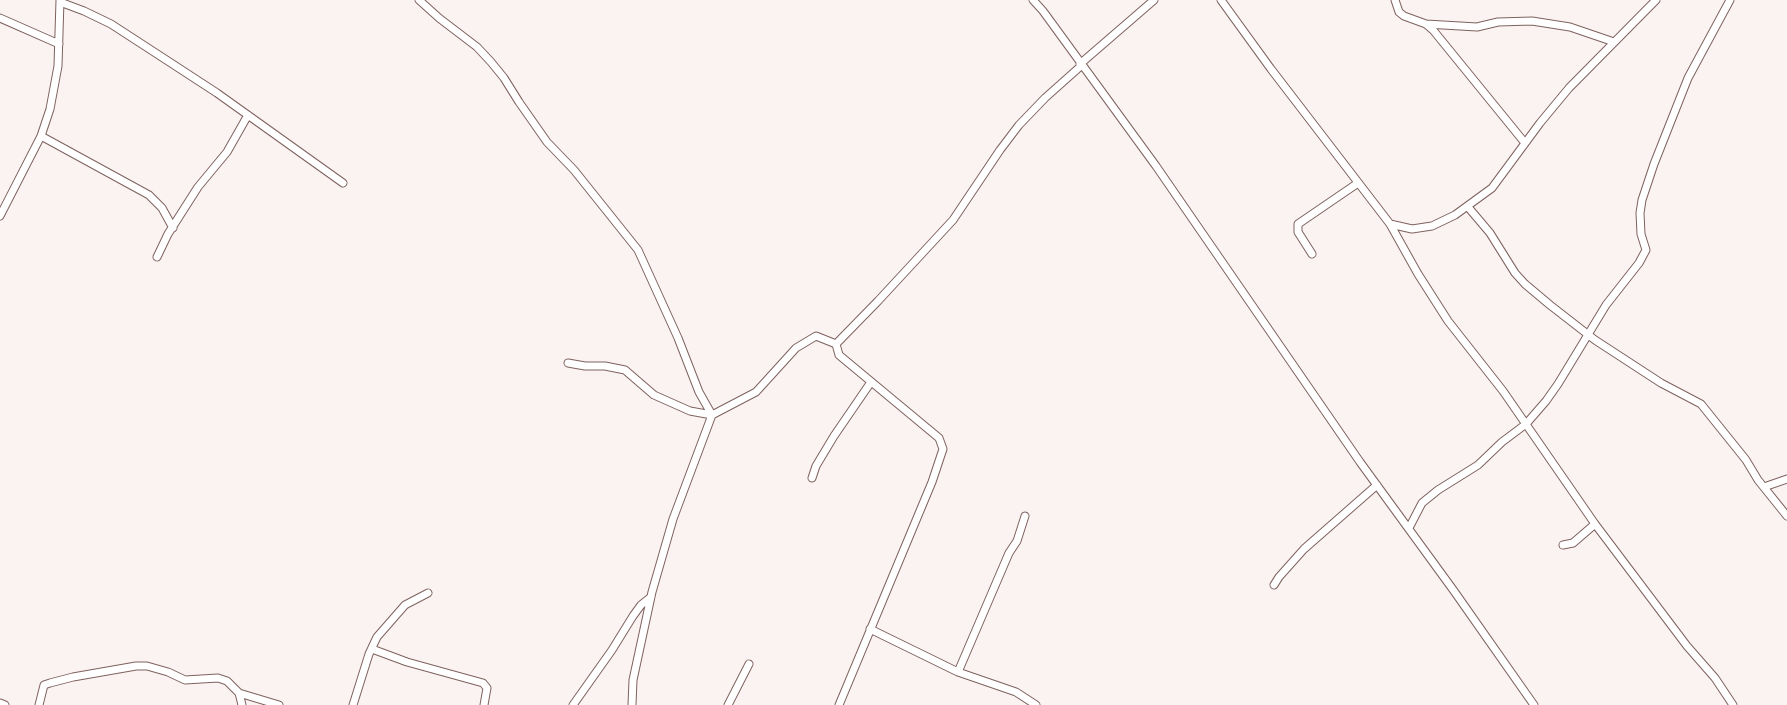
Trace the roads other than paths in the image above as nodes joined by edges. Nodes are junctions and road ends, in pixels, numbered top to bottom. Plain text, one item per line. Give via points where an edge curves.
1 (419, 0) edge
2 (1033, 0) edge
3 (1154, 0) edge
4 (1221, 0) edge
5 (1395, 0) edge
6 (1656, 0) edge
7 (1730, 0) edge
8 (60, 1) edge
9 (0, 18) edge
10 (1426, 24) junction
11 (1614, 42) junction
12 (59, 44) junction
13 (1081, 65) junction
14 (248, 116) junction
15 (41, 136) junction
16 (1526, 144) junction
17 (343, 183) dead end
18 (1358, 183) junction
19 (1468, 207) junction
20 (0, 216) edge
21 (1390, 224) junction
22 (173, 228) junction
23 (1312, 254) dead end
24 (157, 257) dead end
25 (1587, 335) junction
26 (836, 344) junction
27 (568, 363) dead end
28 (871, 382) junction
29 (712, 415) junction
30 (1526, 424) junction
31 (812, 478) dead end
32 (1787, 479) edge
33 (1377, 485) junction
34 (1764, 487) junction
35 (1025, 516) dead end
36 (1787, 516) edge
37 (1595, 524) junction
38 (1408, 528) junction
39 (1563, 544) dead end
40 (1274, 585) dead end
41 (428, 593) dead end
42 (651, 597) junction
43 (870, 629) junction
44 (372, 649) junction
45 (749, 664) dead end
46 (958, 672) junction
47 (239, 692) junction
48 (0, 703) edge
49 (5, 705) edge
50 (39, 705) edge
51 (242, 705) edge
52 (279, 705) edge
53 (353, 705) edge
54 (484, 705) edge
55 (573, 705) edge
56 (632, 705) edge
57 (728, 705) edge
58 (839, 705) edge
59 (1036, 705) edge
60 (1534, 705) edge
61 (1733, 705) edge

1 - 29 street via 477,47 491,62 547,142 574,170 638,250 678,338 699,392
2 - 13 street
3 - 13 street
4 - 18 street
5 - 10 street via 1399,12 1404,16
6 - 11 street
7 - 25 street via 1688,78 1642,200 1640,221 1646,250
8 - 12 street
8 - 14 street via 110,24 217,92
9 - 12 street
10 - 11 street via 1477,27 1498,22 1532,22 1570,27
10 - 16 street
11 - 16 street via 1569,88
12 - 15 street via 54,93
13 - 26 street via 1019,125 953,220
13 - 33 street via 1156,166
14 - 17 street
14 - 22 street via 227,152 205,178
15 - 20 street
15 - 22 street via 149,195 162,208
16 - 19 street via 1492,188
18 - 21 street
18 - 23 street via 1298,224 1298,232
19 - 21 street via 1432,226 1412,229
19 - 25 street via 1490,233 1508,264 1525,284
21 - 30 street via 1448,321
22 - 24 street
25 - 30 street via 1546,401
25 - 34 street via 1661,383 1701,404
26 - 28 street via 839,355
26 - 29 street via 816,336 796,348 756,392
27 - 29 street via 625,370 654,395 690,411
28 - 31 street via 831,441
28 - 43 street via 939,438 943,449 932,482
29 - 42 street via 673,519
30 - 37 street
30 - 38 street via 1478,465 1422,503
32 - 34 street
33 - 38 street
33 - 40 street via 1295,558
34 - 36 street
35 - 46 street via 1017,541 1009,553
37 - 39 street via 1573,543
37 - 61 street via 1687,646 1715,678
38 - 60 street
41 - 44 street via 405,605 381,631
42 - 55 street via 633,616
42 - 56 street via 633,680
43 - 46 street
43 - 58 street
44 - 53 street
44 - 54 street via 407,662 483,683 487,688
45 - 57 street
46 - 59 street via 1016,692
47 - 50 street via 227,681 218,678 185,680 160,669 136,666 44,685
47 - 51 street
47 - 52 street
48 - 49 street

